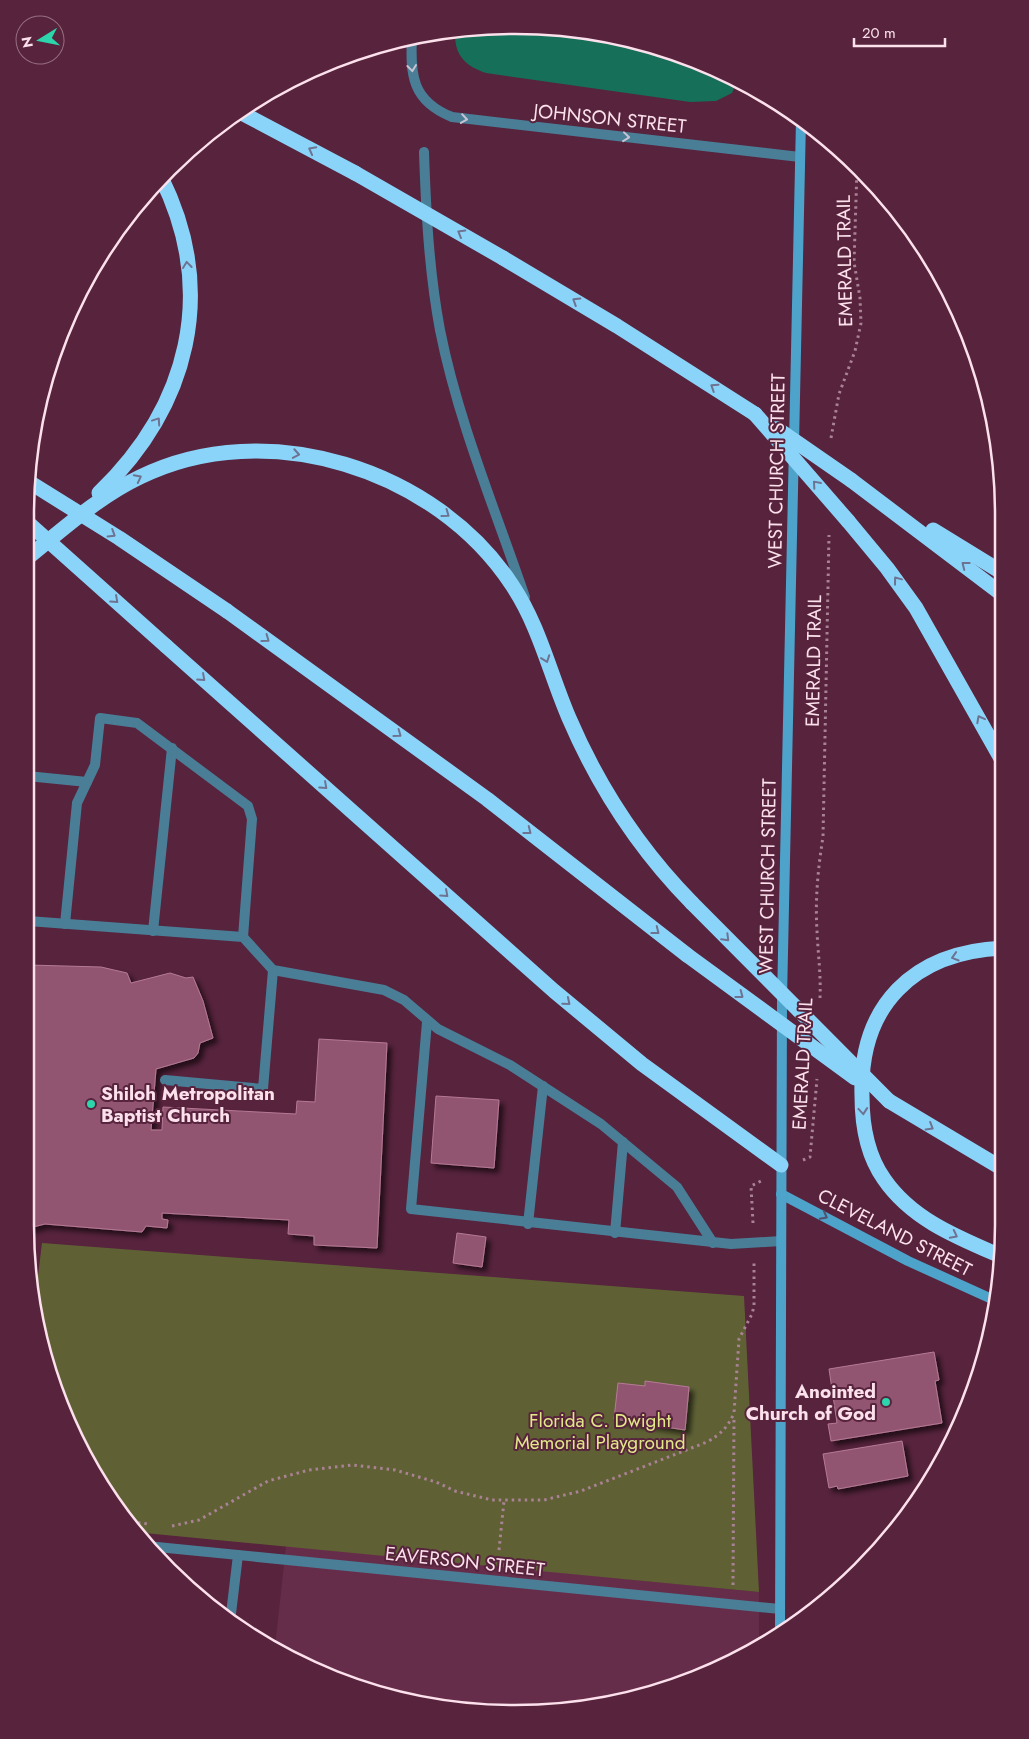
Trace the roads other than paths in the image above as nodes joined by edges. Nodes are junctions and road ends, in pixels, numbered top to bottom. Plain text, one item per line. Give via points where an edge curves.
1 (412, 45) edge
2 (246, 115) edge
3 (801, 129) edge
4 (424, 152) dead end
5 (800, 157) junction
6 (165, 186) edge
7 (755, 414) junction
8 (850, 480) junction
9 (35, 486) edge
10 (34, 528) edge
11 (55, 536) junction
12 (34, 553) edge
13 (995, 568) edge
14 (995, 589) edge
15 (538, 636) junction
16 (995, 747) edge
17 (172, 748) junction
18 (34, 777) edge
19 (86, 782) junction
20 (34, 921) edge
21 (65, 924) junction
22 (153, 930) junction
23 (243, 937) junction
24 (995, 949) edge
25 (274, 970) junction
26 (427, 1022) junction
27 (165, 1080) dead end
28 (543, 1086) junction
29 (889, 1101) junction
30 (623, 1142) junction
31 (995, 1164) edge
32 (781, 1165) junction
33 (781, 1194) junction
34 (528, 1224) junction
35 (615, 1233) junction
36 (781, 1241) junction
37 (713, 1243) junction
38 (994, 1253) edge
39 (989, 1298) edge
40 (159, 1547) edge
41 (238, 1556) junction
42 (780, 1610) junction
43 (231, 1613) edge
44 (780, 1625) edge

1 -> 5 street, JOHNSON STREET via 411,70 422,97 442,113 461,119
7 -> 2 highway, bridge via 503,258
3 - 5 street, WEST CHURCH STREET
4 - 15 street via 430,266 447,363
5 - 32 street, WEST CHURCH STREET
11 -> 6 highway via 114,479 130,458 161,415 179,372 189,322 188,265 176,213
7 - 8 highway, bridge
16 -> 7 highway, bridge via 916,608 848,521
8 - 13 highway
14 -> 8 highway
9 -> 29 highway, bridge via 227,611 472,788 687,955
10 -> 32 highway, bridge via 554,991 672,1087
11 - 12 highway
11 -> 15 highway via 118,489 159,468 224,453 270,450 292,453 381,478 448,515 502,570 522,600
15 -> 29 highway, bridge via 570,720 612,804 652,860
17 - 19 street via 136,722 100,718 97,758
17 - 22 street
17 - 23 street via 244,802 251,813
18 - 19 street
19 - 21 street via 77,803
20 - 21 street
21 - 22 street
22 - 23 street
23 - 25 street
24 -> 38 highway via 935,964 902,985 878,1015 870,1031 862,1089 868,1146 875,1163 896,1194 938,1227
25 - 26 street via 384,990 404,1000
25 - 27 street via 263,1089
26 - 28 street
26 - 34 street via 410,1209
28 - 30 street
28 - 34 street
29 -> 31 highway
30 - 35 street
30 - 37 street via 677,1187
32 - 33 street, WEST CHURCH STREET
33 - 36 street, WEST CHURCH STREET
33 -> 39 street, CLEVELAND STREET via 908,1261
34 - 35 street
35 - 37 street
36 - 37 street
36 - 42 street, WEST CHURCH STREET
40 - 41 street, EAVERSON STREET
41 - 42 street, EAVERSON STREET
41 - 43 street
42 - 44 street, WEST CHURCH STREET

